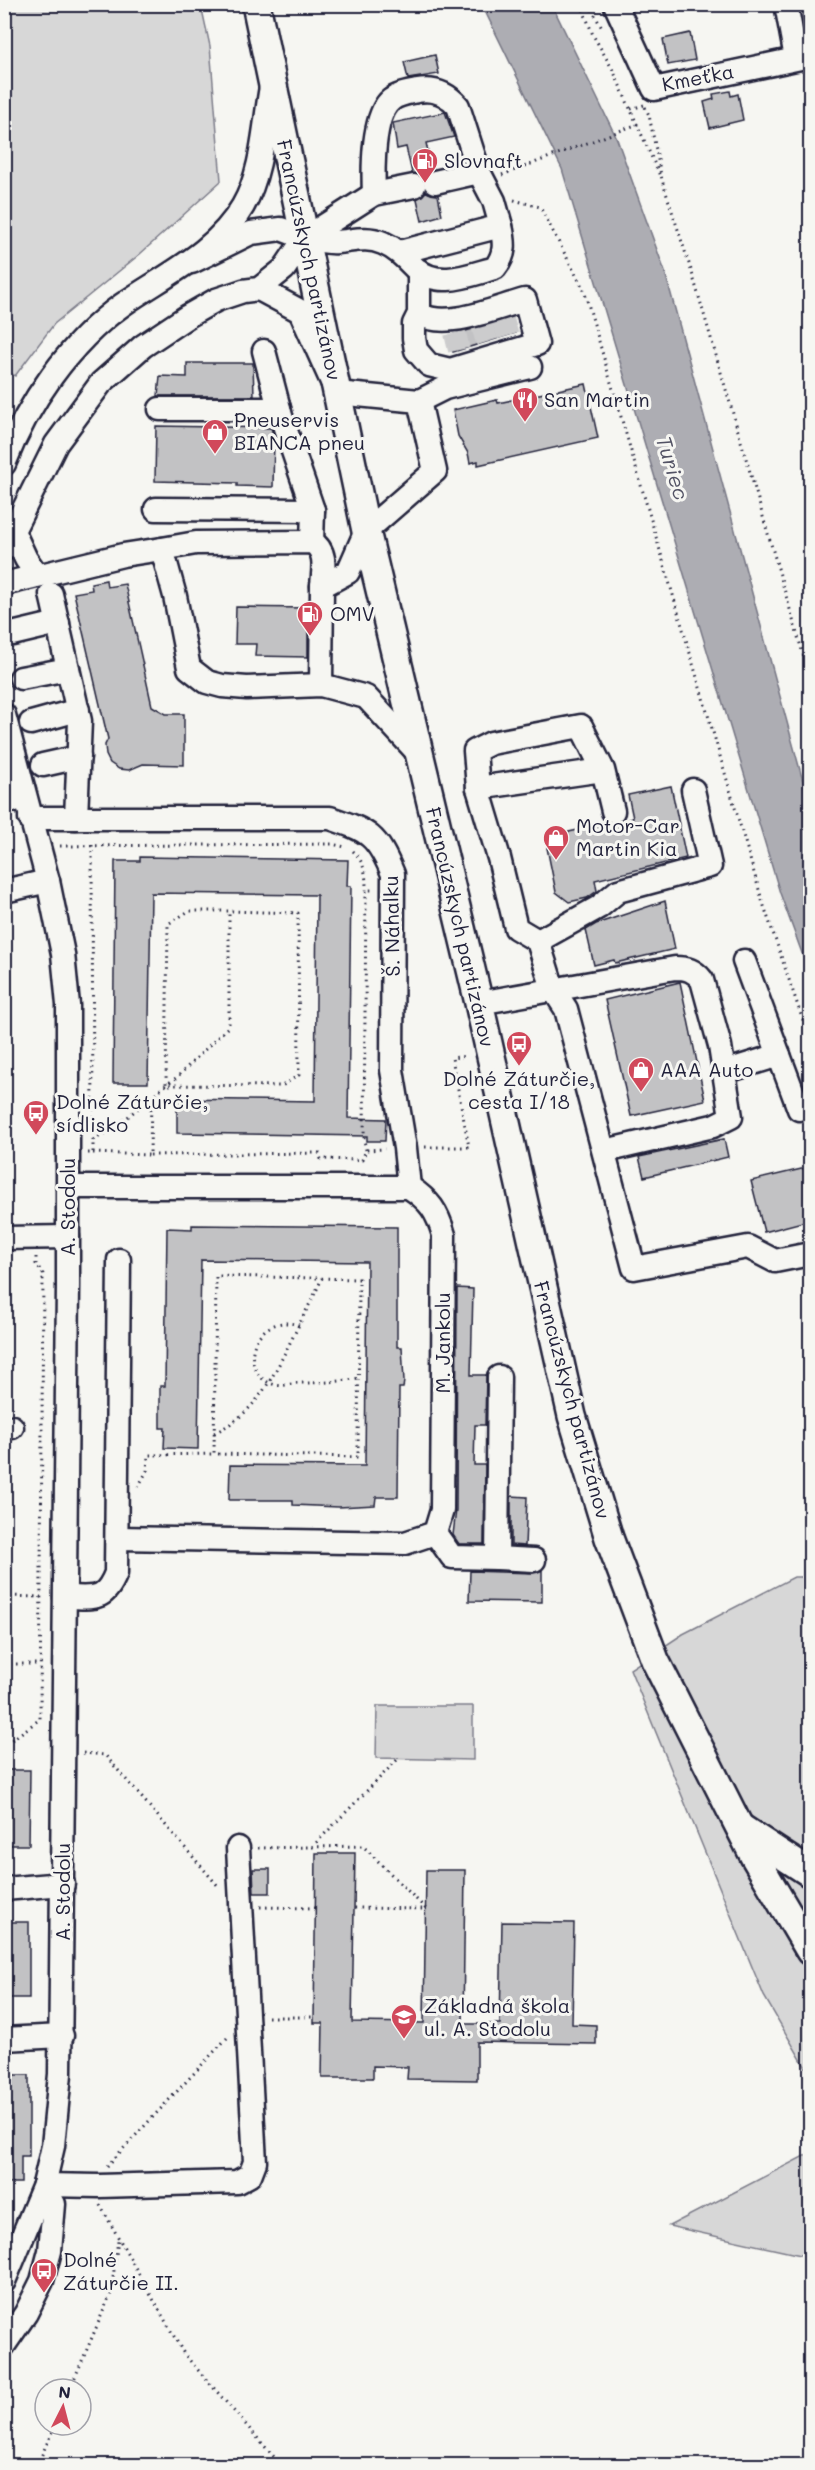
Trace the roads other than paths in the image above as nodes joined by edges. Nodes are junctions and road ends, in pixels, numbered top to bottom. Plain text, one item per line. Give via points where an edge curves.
1 (256, 4) edge
2 (615, 4) edge
3 (786, 4) edge
4 (803, 57) edge
5 (272, 82) junction
6 (489, 174) junction
7 (374, 194) junction
8 (501, 225) junction
9 (305, 238) junction
10 (400, 252) junction
11 (192, 262) junction
12 (419, 271) junction
13 (258, 289) junction
14 (419, 314) junction
15 (486, 336) junction
16 (264, 351) dead end
17 (337, 393) junction
18 (419, 401) junction
19 (160, 409) dead end
20 (279, 409) junction
21 (4, 464) edge
22 (156, 509) dead end
23 (313, 510) junction
24 (366, 531) junction
25 (9, 541) edge
26 (312, 542) junction
27 (162, 549) junction
28 (37, 575) junction
29 (4, 584) edge
30 (322, 586) junction
31 (51, 594) dead end
32 (58, 623) junction
33 (12, 634) dead end
34 (68, 669) junction
35 (21, 678) dead end
36 (321, 685) junction
37 (78, 710) junction
38 (4, 716) edge
39 (31, 723) dead end
40 (418, 753) junction
41 (79, 757) junction
42 (43, 765) dead end
43 (603, 770) junction
44 (478, 789) junction
45 (693, 790) dead end
46 (20, 806) edge
47 (613, 811) dead end
48 (84, 818) junction
49 (48, 881) junction
50 (4, 891) edge
51 (538, 941) junction
52 (744, 962) dead end
53 (553, 988) junction
54 (479, 1004) junction
55 (778, 1055) junction
56 (724, 1072) junction
57 (799, 1109) dead end
58 (604, 1151) junction
59 (68, 1187) junction
60 (409, 1187) junction
61 (68, 1237) junction
62 (4, 1238) edge
63 (810, 1254) edge
64 (119, 1260) dead end
65 (499, 1377) dead end
66 (435, 1533) junction
67 (117, 1538) junction
68 (496, 1558) junction
69 (534, 1560) dead end
70 (65, 1597) junction
71 (738, 1826) junction
72 (238, 1848) road end
73 (810, 1873) edge
74 (63, 1884) junction
75 (4, 1889) edge
76 (810, 1951) edge
77 (62, 2036) junction
78 (4, 2039) edge
79 (44, 2185) junction
80 (4, 2281) edge
81 (4, 2345) edge

1 - 5 main road, Francúzskych partizánov
2 - 4 street, Kmeťka via 654,89
3 - 4 street, Kmeťka
5 - 9 main road, Francúzskych partizánov
5 - 11 street via 256,175 244,205 231,224
6 - 7 street
6 - 7 street via 458,106 450,97 426,89 397,96 383,110 373,154
6 - 8 street
7 - 9 street
8 - 10 street
8 - 12 street via 504,252 495,268 439,280
9 - 10 street via 336,242 370,239
9 - 11 street via 281,229 251,233
9 - 13 street via 284,269
9 - 17 main road, Francúzskych partizánov
10 - 12 street
11 - 21 street via 120,307 89,334 29,409
12 - 14 street
13 - 17 street via 300,311
13 - 25 street via 216,300 188,316 143,346 101,383 56,444
14 - 15 street
14 - 15 street via 414,324 416,350 422,359 439,369 450,369
15 - 18 street via 445,388
16 - 20 street
17 - 18 street
17 - 24 main road, Francúzskych partizánov
18 - 24 street via 435,471
19 - 20 street
20 - 23 street
22 - 23 street
23 - 26 street
24 - 30 street via 348,572
24 - 40 main road, Francúzskych partizánov
25 - 28 street
26 - 27 street via 196,543
26 - 30 street via 323,553
27 - 28 street
27 - 36 street via 189,668 198,676 222,686 247,688
28 - 29 street
30 - 36 street
31 - 32 street
32 - 33 street
32 - 34 street
34 - 35 street
34 - 37 street
36 - 40 street via 366,697
37 - 39 street
37 - 41 street
38 - 46 street, A. Stodolu
40 - 54 main road, Francúzskych partizánov
41 - 42 street
41 - 48 street
43 - 44 street
43 - 44 street via 581,726 491,743 475,751
43 - 47 street
44 - 51 street via 516,928
45 - 51 street via 710,866 618,891 599,907
46 - 48 street, Š. Náhalku
46 - 49 street, A. Stodolu
48 - 60 street, Š. Náhalku via 330,818 368,834 383,848 393,874 394,890 392,1070
49 - 50 street
49 - 59 street, A. Stodolu via 63,954 68,1005
51 - 53 street
52 - 55 street
53 - 54 street
53 - 56 street via 686,968 702,980
53 - 58 street via 566,1009
54 - 71 main road, Francúzskych partizánov via 572,1416 609,1538 656,1660
55 - 56 street
55 - 57 street
56 - 58 street via 731,1117 713,1126
58 - 63 street via 634,1268 748,1247 775,1262
59 - 60 street
59 - 61 street, A. Stodolu
60 - 66 street, M. Jankolu via 438,1214 444,1235 442,1510
61 - 62 street
61 - 70 street, A. Stodolu
64 - 67 street
65 - 68 street
66 - 67 street via 405,1543
66 - 68 street via 452,1557
67 - 70 street via 116,1574 109,1590 100,1597
68 - 69 street
70 - 74 street, A. Stodolu
71 - 73 main road
71 - 76 main road, Francúzskych partizánov
72 - 79 street via 255,2162 249,2175 237,2182
74 - 75 street
74 - 77 street, A. Stodolu
77 - 78 street
77 - 79 street, A. Stodolu via 52,2146
79 - 80 street, A. Stodolu
79 - 81 street via 54,2204 50,2251 42,2281

